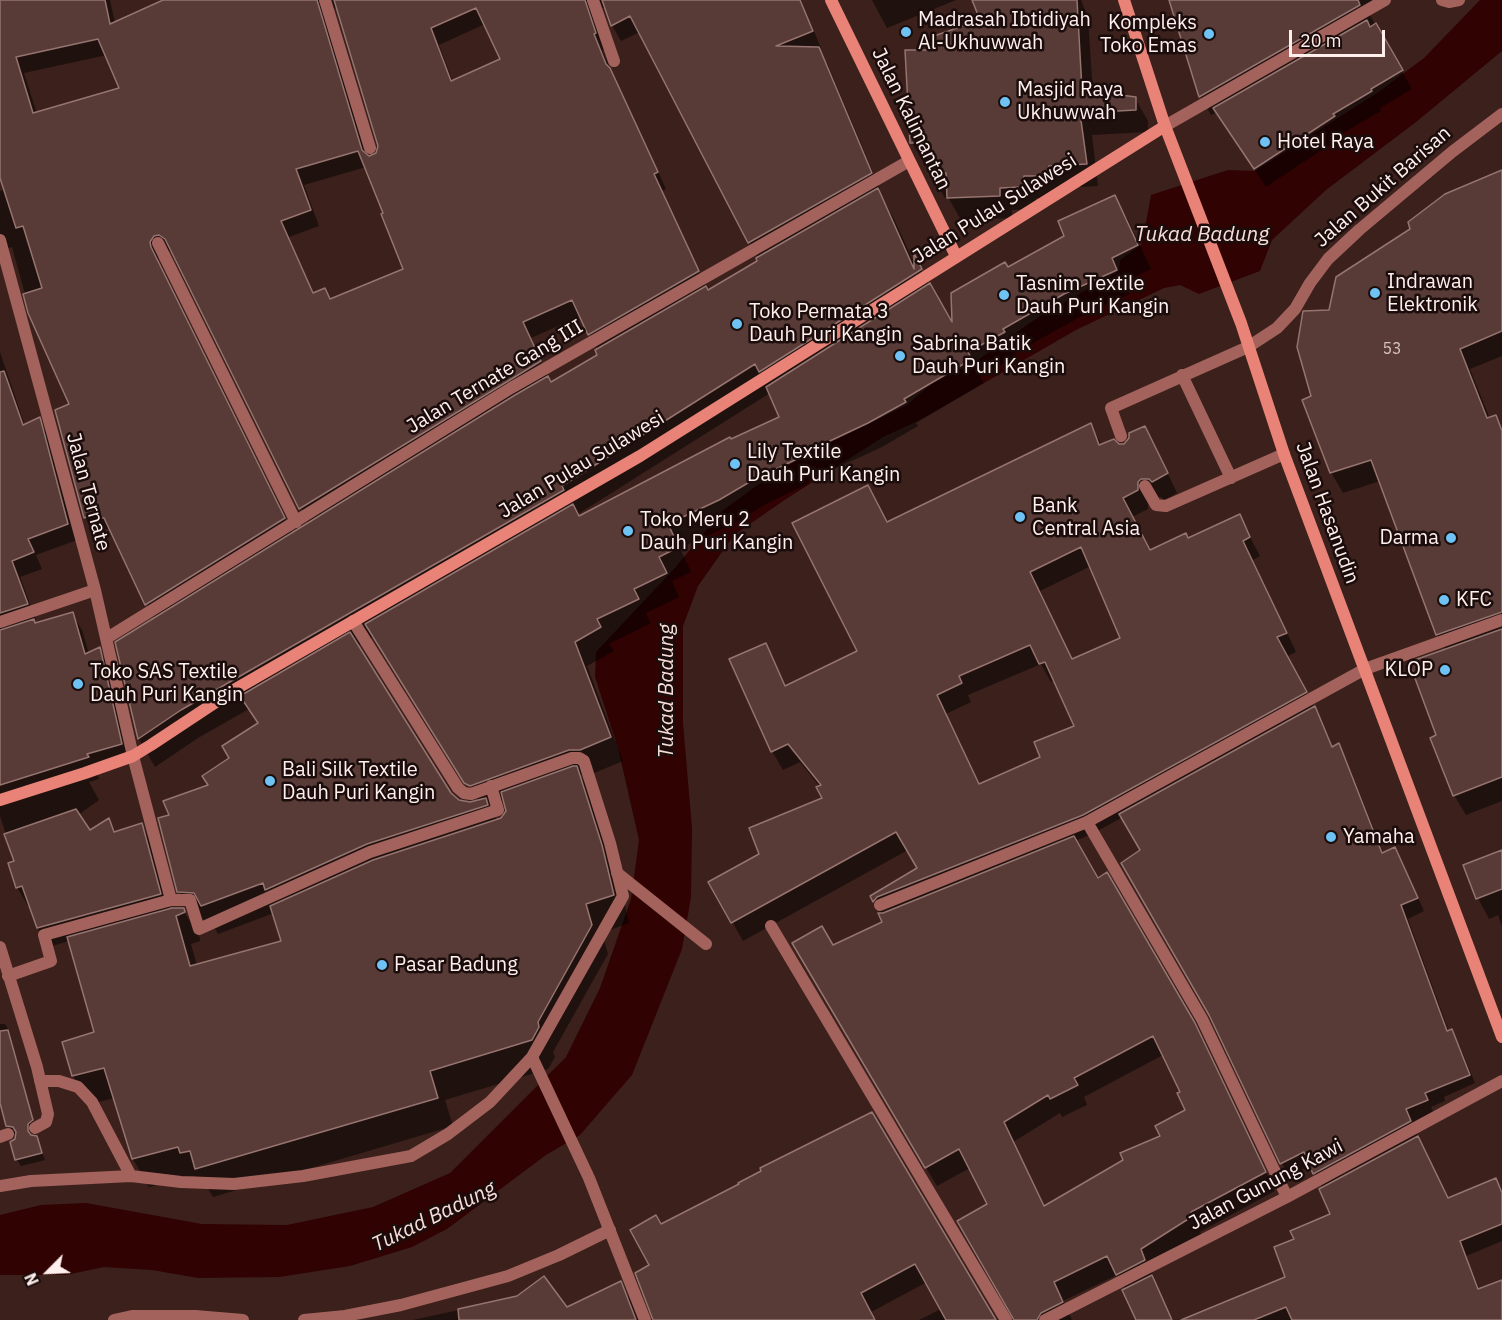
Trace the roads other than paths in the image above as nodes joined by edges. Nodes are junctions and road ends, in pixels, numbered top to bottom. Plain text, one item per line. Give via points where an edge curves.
1 (325, 0) edge
2 (593, 0) edge
3 (831, 0) edge
4 (1124, 0) edge
5 (1385, 0) edge
6 (1442, 0) edge
7 (1459, 0) edge
8 (614, 61) dead end
9 (1502, 114) edge
10 (1165, 126) junction
11 (370, 148) dead end
12 (909, 161) junction
13 (0, 240) edge
14 (158, 243) dead end
15 (956, 256) junction
16 (1248, 347) junction
17 (1182, 375) junction
18 (1121, 436) dead end
19 (1284, 454) junction
20 (1231, 478) junction
21 (1145, 486) dead end
22 (296, 522) junction
23 (95, 590) junction
24 (1502, 620) edge
25 (353, 621) junction
26 (0, 622) edge
27 (107, 638) junction
28 (1365, 669) junction
29 (133, 756) junction
30 (491, 786) junction
31 (0, 800) edge
32 (1088, 822) junction
33 (623, 877) junction
34 (171, 900) junction
35 (880, 905) dead end
36 (771, 926) dead end
37 (706, 944) dead end
38 (0, 947) edge
39 (8, 976) junction
40 (1502, 1037) edge
41 (532, 1057) junction
42 (40, 1081) junction
43 (1502, 1081) edge
44 (35, 1128) dead end
45 (131, 1176) junction
46 (0, 1186) edge
47 (1287, 1197) junction
48 (610, 1230) junction
49 (114, 1320) edge
50 (243, 1320) edge
51 (304, 1320) edge
52 (645, 1320) edge
53 (1006, 1320) edge
54 (1046, 1320) edge

1 - 11 street
2 - 8 street
3 - 12 main road, Jalan Kalimantan
4 - 10 main road, Jalan Hasanudin
5 - 10 street
6 - 7 street
9 - 16 street, Jalan Bukit Barisan via 1328,259 1295,309 1277,328
10 - 15 main road, Jalan Pulau Sulawesi
10 - 16 main road, Jalan Hasanudin
12 - 15 main road, Jalan Kalimantan
12 - 22 street, Jalan Ternate Gang III via 512,388
13 - 23 street, Jalan Ternate
14 - 22 street
15 - 25 main road, Jalan Pulau Sulawesi via 640,456
16 - 17 street, Jalan Bukit Barisan
16 - 19 main road, Jalan Hasanudin
17 - 18 street, Jalan Bukit Barisan via 1111,408
17 - 20 street
19 - 20 street
19 - 28 main road, Jalan Hasanudin
20 - 21 street via 1166,506 1156,505
22 - 27 street, Jalan Ternate Gang III
23 - 26 street
23 - 27 street, Jalan Ternate
24 - 28 street
25 - 29 main road, Jalan Pulau Sulawesi via 234,690
25 - 30 street via 458,788 471,794
27 - 29 street, Jalan Ternate
28 - 32 street
28 - 40 main road, Jalan Hasanudin
29 - 31 main road, Jalan Pulau Sulawesi
29 - 34 street, Jalan Ternate
30 - 33 street via 572,758 584,761
30 - 34 street via 498,810 370,852 199,929 190,900
32 - 35 street
32 - 47 street via 1202,1019
33 - 37 street
33 - 41 street via 623,896
34 - 39 street via 44,935 51,961
36 - 53 street
38 - 39 street
39 - 42 street
41 - 45 street via 490,1102 411,1156 234,1184
41 - 48 street
42 - 44 street via 48,1114 46,1122
42 - 45 street via 59,1081 78,1088 92,1102
43 - 47 street, Jalan Gunung Kawi
45 - 46 street
47 - 54 street, Jalan Gunung Kawi
48 - 51 street via 508,1276 401,1305
48 - 52 street
49 - 50 street via 132,1316

